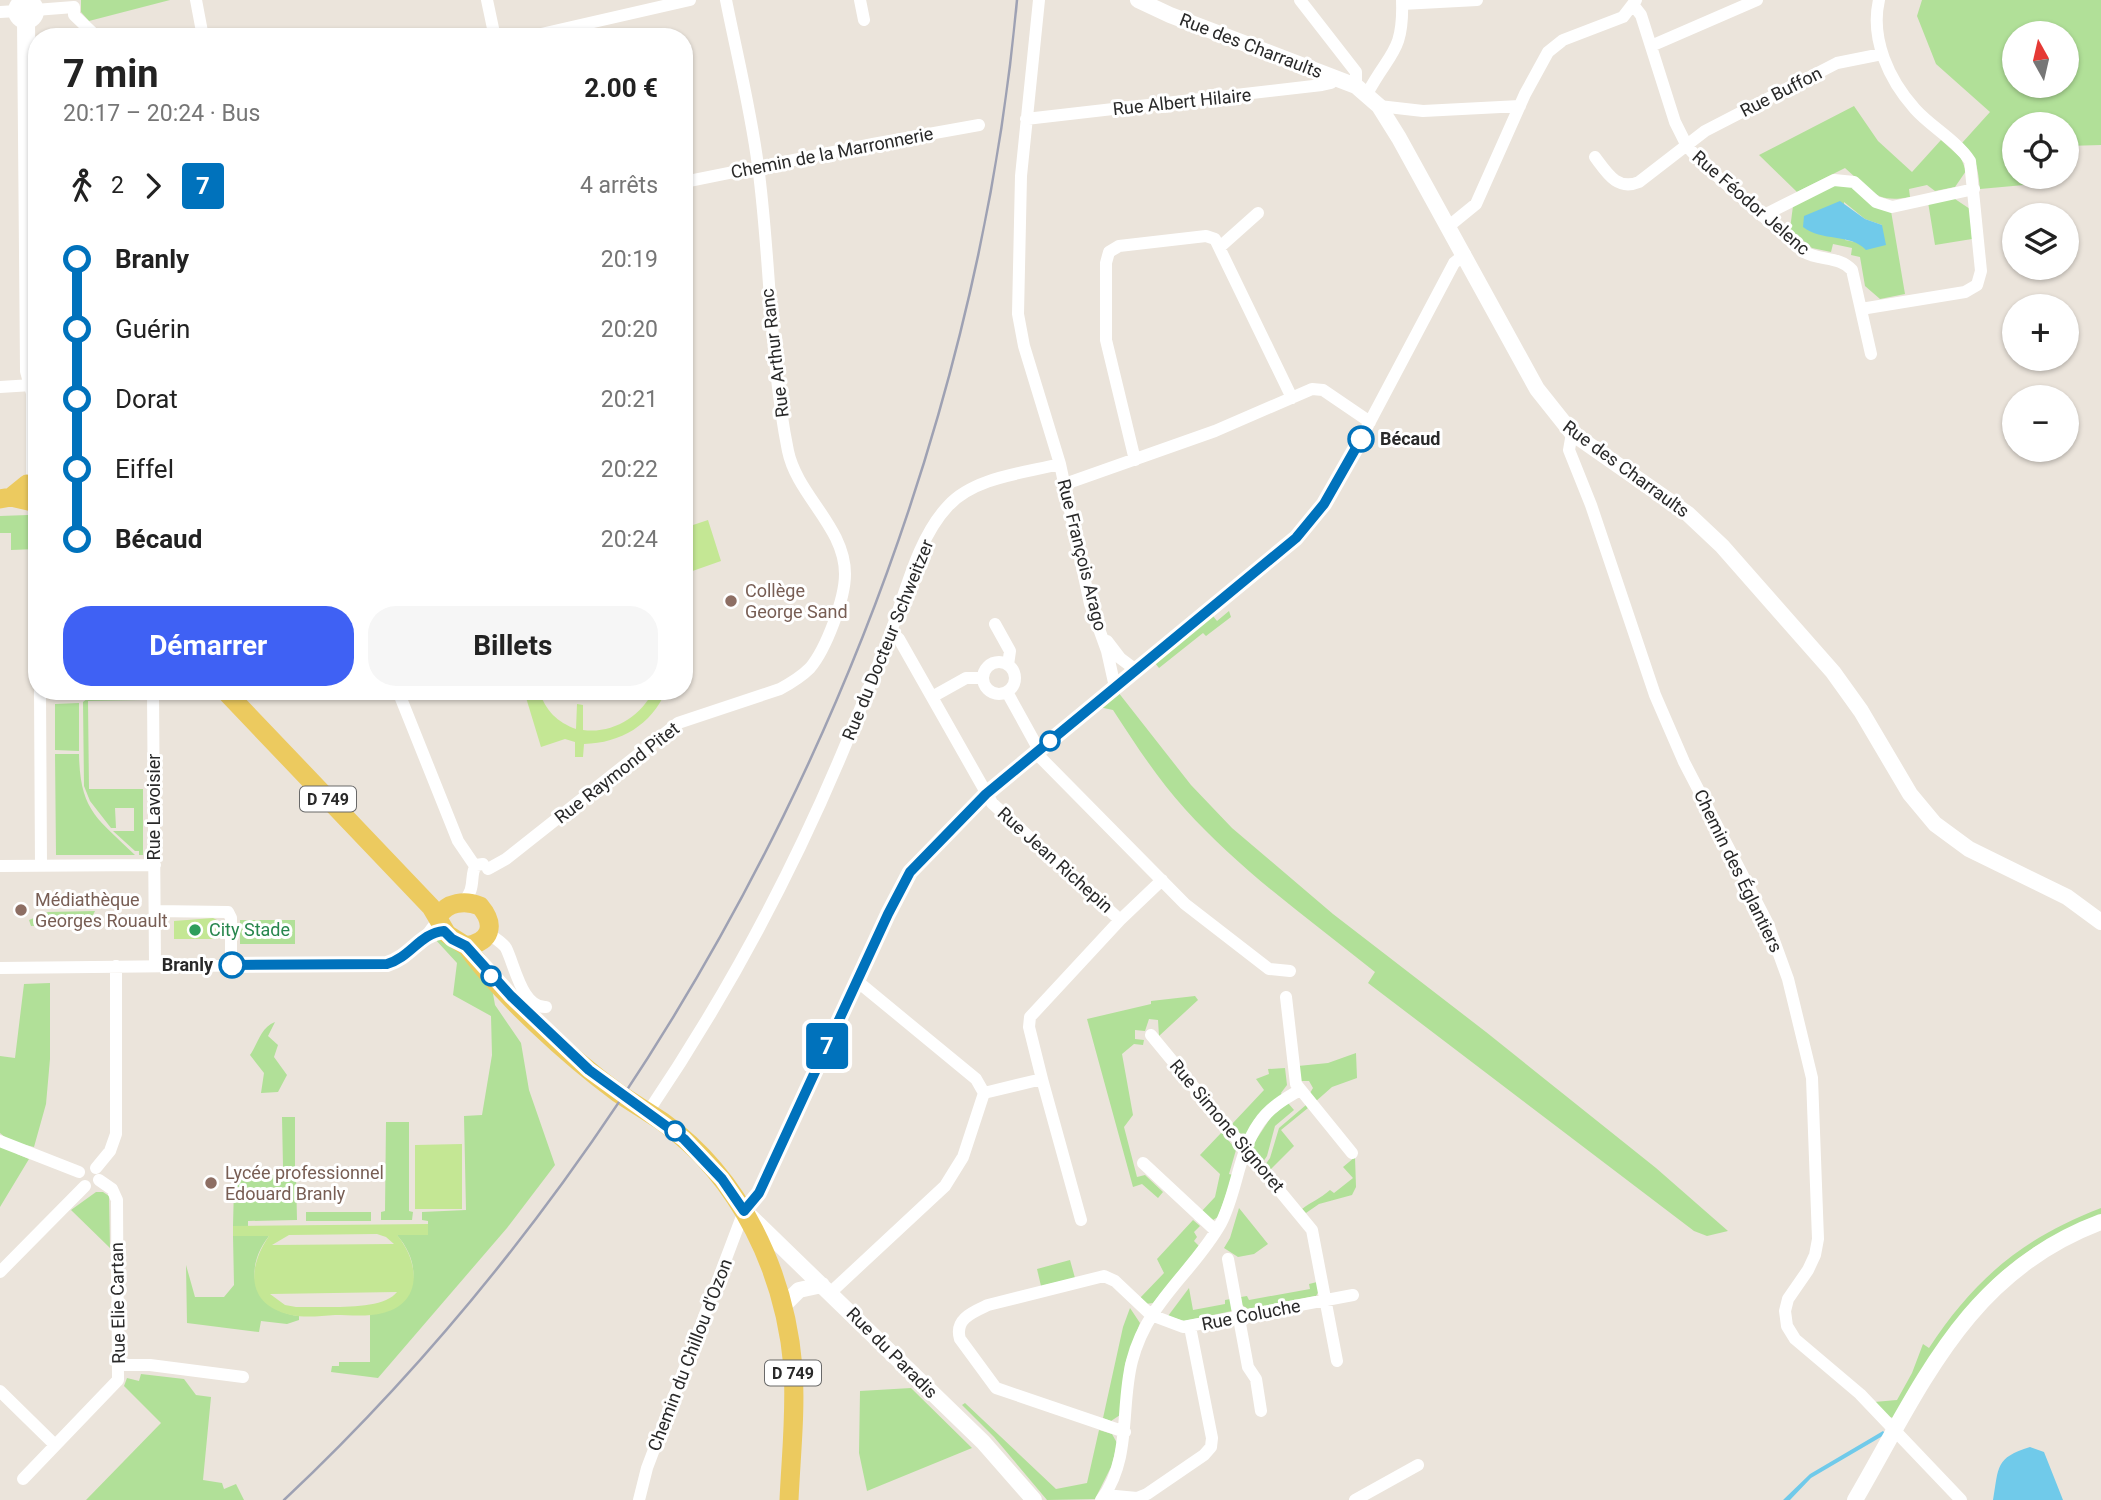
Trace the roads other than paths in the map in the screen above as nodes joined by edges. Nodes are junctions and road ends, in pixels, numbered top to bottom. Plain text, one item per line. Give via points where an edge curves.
1 (196, 0) edge
2 (487, 0) edge
3 (690, 0) edge
4 (726, 0) edge
5 (860, 0) edge
6 (1039, 0) edge
7 (1138, 0) edge
8 (1300, 0) edge
9 (1477, 0) edge
10 (1757, 0) edge
11 (1879, 0) edge
12 (1402, 2) edge
13 (1635, 3) edge
14 (74, 4) edge
15 (635, 6) edge
16 (22, 9) edge
17 (864, 20) dead end
18 (88, 28) edge
19 (201, 28) edge
20 (493, 28) edge
21 (559, 28) edge
22 (1651, 46) junction
23 (1882, 54) junction
24 (1335, 78) junction
25 (1365, 91) junction
26 (1520, 106) junction
27 (1026, 119) junction
28 (979, 125) dead end
29 (1687, 146) junction
30 (1595, 157) dead end
31 (28, 158) edge
32 (758, 167) junction
33 (693, 180) edge
34 (1974, 189) junction
35 (1258, 213) dead end
36 (1762, 216) junction
37 (1449, 226) junction
38 (1221, 246) junction
39 (1465, 254) junction
40 (1861, 309) junction
41 (1871, 354) dead end
42 (28, 380) edge
43 (0, 387) edge
44 (1292, 398) junction
45 (1370, 422) junction
46 (1572, 433) junction
47 (1135, 460) junction
48 (1060, 464) junction
49 (28, 472) edge
50 (1065, 485) junction
51 (26, 494) edge
52 (1095, 621) junction
53 (995, 624) dead end
54 (891, 631) junction
55 (1008, 664) junction
56 (1136, 670) junction
57 (983, 678) junction
58 (795, 681) joint
59 (1120, 683) junction
60 (1007, 692) junction
61 (932, 697) junction
62 (40, 700) edge
63 (153, 700) edge
64 (234, 700) edge
65 (402, 700) edge
66 (1037, 751) junction
67 (986, 794) junction
68 (155, 865) junction
69 (0, 866) edge
70 (41, 866) junction
71 (480, 873) junction
72 (1162, 880) junction
73 (2095, 910) edge
74 (155, 911) junction
75 (446, 915) junction
76 (1120, 919) junction
77 (2101, 922) edge
78 (479, 940) junction
79 (232, 965) junction
80 (116, 966) junction
81 (155, 966) junction
82 (0, 968) edge
83 (1290, 971) dead end
84 (857, 981) junction
85 (1286, 997) dead end
86 (547, 1007) dead end
87 (1151, 1035) dead end
88 (1042, 1079) junction
89 (1300, 1090) junction
90 (984, 1093) junction
91 (648, 1112) junction
92 (7, 1143) edge
93 (1246, 1149) junction
94 (1352, 1153) dead end
95 (1143, 1163) dead end
96 (79, 1172) junction
97 (98, 1174) junction
98 (85, 1186) junction
99 (744, 1211) junction
100 (1081, 1220) dead end
101 (2101, 1222) edge
102 (1216, 1231) junction
103 (1227, 1259) dead end
104 (0, 1272) edge
105 (826, 1289) junction
106 (1353, 1295) dead end
107 (1326, 1300) junction
108 (783, 1306) junction
109 (1151, 1315) junction
110 (1238, 1317) junction
111 (1191, 1326) junction
112 (1337, 1361) dead end
113 (119, 1365) junction
114 (243, 1377) dead end
115 (0, 1391) edge
116 (1261, 1411) dead end
117 (1895, 1431) junction
118 (1125, 1432) junction
119 (55, 1445) junction
120 (1418, 1465) dead end
121 (23, 1479) dead end
122 (644, 1479) junction
123 (1103, 1498) edge
124 (630, 1500) edge
125 (639, 1500) edge
126 (789, 1500) edge
127 (1034, 1500) edge
128 (1355, 1500) edge
129 (1855, 1500) edge
130 (1961, 1500) edge

1 - 19 street
2 - 20 street
3 - 15 street
4 - 32 street, Rue Arthur Ranc
5 - 17 street
6 - 27 street
7 - 24 street, Rue des Charraults
8 - 25 street via 1356,72
9 - 12 street
10 - 22 street
11 - 23 street via 1875,16
12 - 25 street via 1401,38
13 - 22 street, Rue Féodor Jelenc
13 - 26 street via 1611,24 1555,45 1542,60
14 - 16 street
14 - 18 street via 74,15
15 - 21 street
16 - 31 main road
22 - 29 street, Rue Féodor Jelenc
23 - 29 street, Rue Buffon via 1837,63 1705,131
23 - 34 street via 1885,66 1914,108 1965,154
24 - 25 street, Rue des Charraults
24 - 27 street, Rue Albert Hilaire via 1322,85
25 - 26 street via 1423,111
25 - 37 street, Rue des Charraults
26 - 37 street via 1476,204
27 - 48 street via 1018,314
28 - 32 street, Chemin de la Marronnerie
29 - 30 street, Rue Féodor Jelenc via 1631,186 1616,182
29 - 36 street, Rue Féodor Jelenc
32 - 33 street, Chemin de la Marronnerie
32 - 58 street, Rue Arthur Ranc via 772,348 788,454 838,543 844,564 841,597 825,640 810,667
34 - 36 street via 1892,207 1876,202 1854,182 1834,180
34 - 40 street via 1981,271 1977,285 1965,292
35 - 38 street
36 - 40 street, Rue Féodor Jelenc via 1804,252 1847,264 1856,277
37 - 39 street, Rue des Charraults
38 - 44 street
38 - 47 street via 1206,236 1119,246 1109,252 1106,340
39 - 45 street via 1454,263
39 - 46 street, Rue des Charraults via 1537,389
40 - 41 street, Rue Féodor Jelenc
42 - 43 street
44 - 45 street via 1312,389 1323,390
44 - 47 street
45 - 56 street via 1338,482 1296,538
46 - 73 street, Rue des Charraults via 1688,514 1722,546 1833,672 1910,794 1935,824 1992,862
46 - 117 street, Chemin des Églantiers via 1569,450 1655,695 1684,762 1768,924 1802,1028 1814,1106 1818,1239 1815,1255 1788,1299 1787,1325 1795,1339 1860,1394
47 - 50 street
48 - 50 street, Rue François Arago
48 - 54 street, Rue du Docteur Schweitzer via 961,495 941,514
49 - 51 main road
50 - 52 street, Rue François Arago
52 - 56 street via 1111,648
52 - 59 street, Rue François Arago
53 - 55 street via 1010,651
54 - 61 street, Rue Jean Richepin
54 - 91 street, Rue du Docteur Schweitzer via 784,879 730,983
55 - 57 street via 991,665
55 - 60 street via 1014,677
56 - 59 street
57 - 60 street via 991,693
57 - 61 street via 966,678
58 - 71 street, Rue Raymond Pitet via 678,723 506,859
59 - 66 street
60 - 66 street
61 - 67 street, Rue Jean Richepin
62 - 70 street
63 - 68 street, Rue Lavoisier
64 - 75 main road, D 749
65 - 71 street via 458,841
66 - 67 street
66 - 72 street
67 - 76 street, Rue Jean Richepin
67 - 84 street via 910,872
68 - 70 street
68 - 74 street, Rue Lavoisier
69 - 70 street
71 - 75 street
72 - 76 street
72 - 83 street via 1185,904 1269,970
73 - 77 street, Rue des Charraults
74 - 79 street via 228,912
74 - 81 street, Rue Lavoisier
75 - 78 main road via 452,939
75 - 78 main road via 488,918
75 - 79 street via 399,959 387,964
76 - 88 street, Rue Jean Richepin via 1030,1017
78 - 86 street via 504,945 531,1001
78 - 91 main road, D 749 via 489,973 570,1054
79 - 81 street
80 - 81 street
80 - 82 street
80 - 97 street via 116,1134
84 - 90 street via 976,1079
84 - 99 street via 759,1193
85 - 89 street via 1293,1077
87 - 93 street, Rue Simone Signoret
88 - 90 street
88 - 100 street, Rue Jean Richepin
89 - 93 street via 1271,1109
89 - 94 street
90 - 105 street via 956,1173
91 - 99 main road, D 749 via 701,1155
92 - 96 street
93 - 102 street
93 - 107 street, Rue Simone Signoret via 1312,1230
95 - 102 street
96 - 97 street via 87,1165
96 - 98 street
97 - 98 street via 92,1186
97 - 113 street, Rue Elie Cartan via 116,1195
98 - 104 street
99 - 105 street, Rue du Paradis
99 - 108 main road, D 749
99 - 122 street, Chemin du Chillou d'Ozon
101 - 117 street via 2030,1258 1982,1299 1953,1334
102 - 109 street
103 - 110 street
105 - 108 street via 799,1290
105 - 127 street, Rue du Paradis via 988,1447
106 - 107 street, Rue Coluche
107 - 110 street, Rue Coluche
107 - 112 street, Rue Simone Signoret
108 - 126 main road, D 749 via 793,1369
109 - 111 street, Rue Coluche
109 - 118 street via 1131,1362
109 - 118 street via 1104,1276 988,1305 965,1317 957,1331 996,1388
110 - 111 street, Rue Coluche
110 - 116 street
111 - 123 street via 1211,1447 1147,1494
113 - 114 street
113 - 119 street, Rue Elie Cartan via 117,1382
115 - 119 street
117 - 129 street
117 - 130 street, Chemin des Églantiers
118 - 123 street
119 - 121 street, Rue Elie Cartan
120 - 128 street
122 - 124 street
122 - 125 street, Chemin du Chillou d'Ozon

